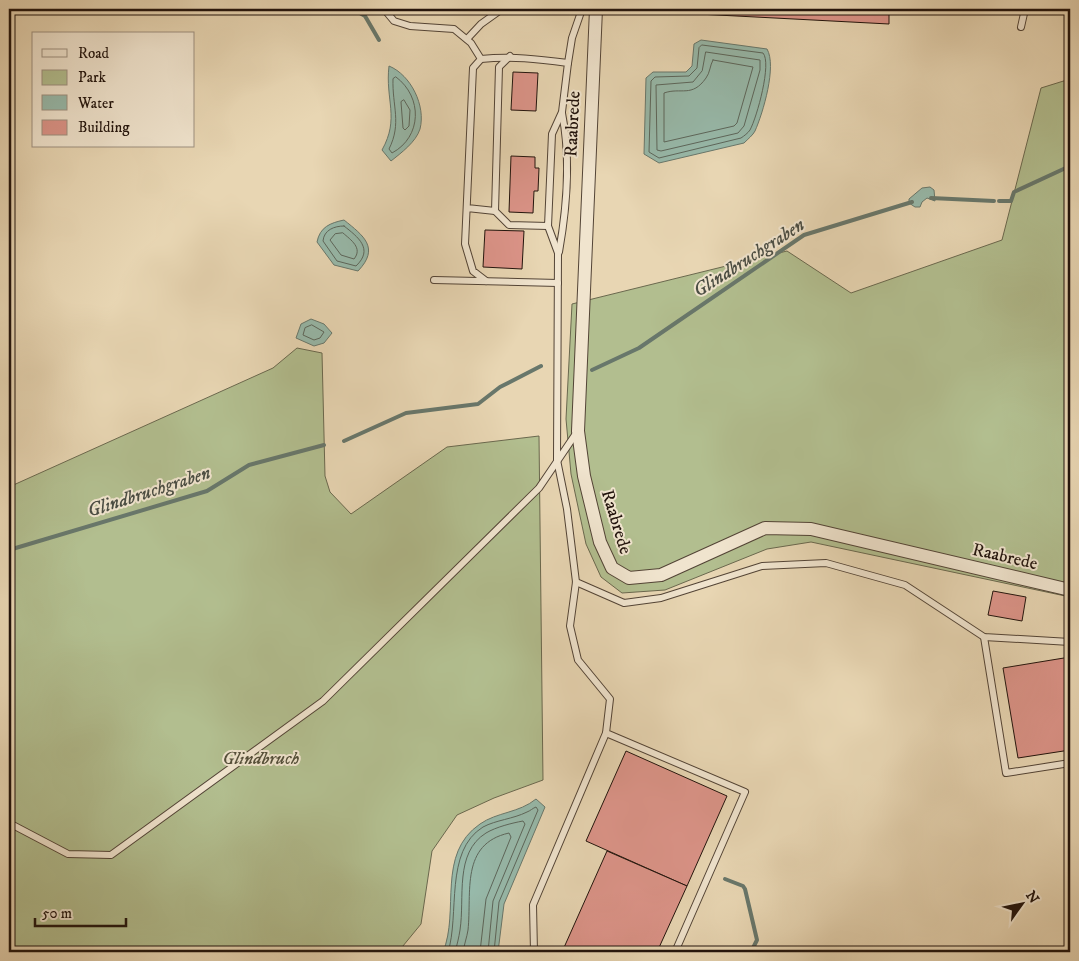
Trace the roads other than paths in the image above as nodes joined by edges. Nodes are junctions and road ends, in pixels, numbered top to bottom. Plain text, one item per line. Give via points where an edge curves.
1 (384, 9) edge
2 (502, 9) edge
3 (582, 9) edge
4 (596, 9) edge
5 (1025, 9) edge
6 (1021, 27) dead end
7 (466, 39) junction
8 (510, 56) junction
9 (481, 59) junction
10 (568, 63) junction
11 (562, 112) junction
12 (467, 208) junction
13 (495, 211) junction
14 (548, 226) junction
15 (558, 253) junction
16 (434, 280) dead end
17 (486, 281) junction
18 (558, 283) junction
19 (578, 431) junction
20 (557, 460) junction
21 (576, 582) junction
22 (1070, 590) edge
23 (984, 637) junction
24 (1070, 642) edge
25 (606, 733) junction
26 (1070, 763) edge
27 (9, 824) edge
28 (534, 952) edge
29 (675, 952) edge

1 - 7 lane via 394,21 410,26 454,29
2 - 7 lane
3 - 10 lane
4 - 19 street, Raabrede
5 - 6 lane
7 - 9 lane
8 - 9 lane
8 - 10 lane
8 - 13 lane via 500,67
9 - 12 lane via 473,68
10 - 11 lane
11 - 14 lane via 552,134
11 - 15 lane via 567,138 564,221
12 - 13 lane
12 - 17 lane via 465,244 473,270
13 - 14 lane via 509,225
14 - 15 lane
15 - 18 lane
16 - 17 lane
17 - 18 lane
18 - 20 lane
19 - 20 lane
19 - 22 street, Raabrede via 584,476 600,542 612,568 629,578 661,575 765,528 811,529
20 - 21 lane
20 - 27 lane via 539,488 323,701 111,855 68,854
21 - 23 lane via 624,603 661,598 762,566 826,563 905,585
21 - 25 lane via 570,626 578,660 610,699
23 - 24 lane
23 - 26 lane via 1006,774
25 - 28 lane via 533,905
25 - 29 lane via 745,792

